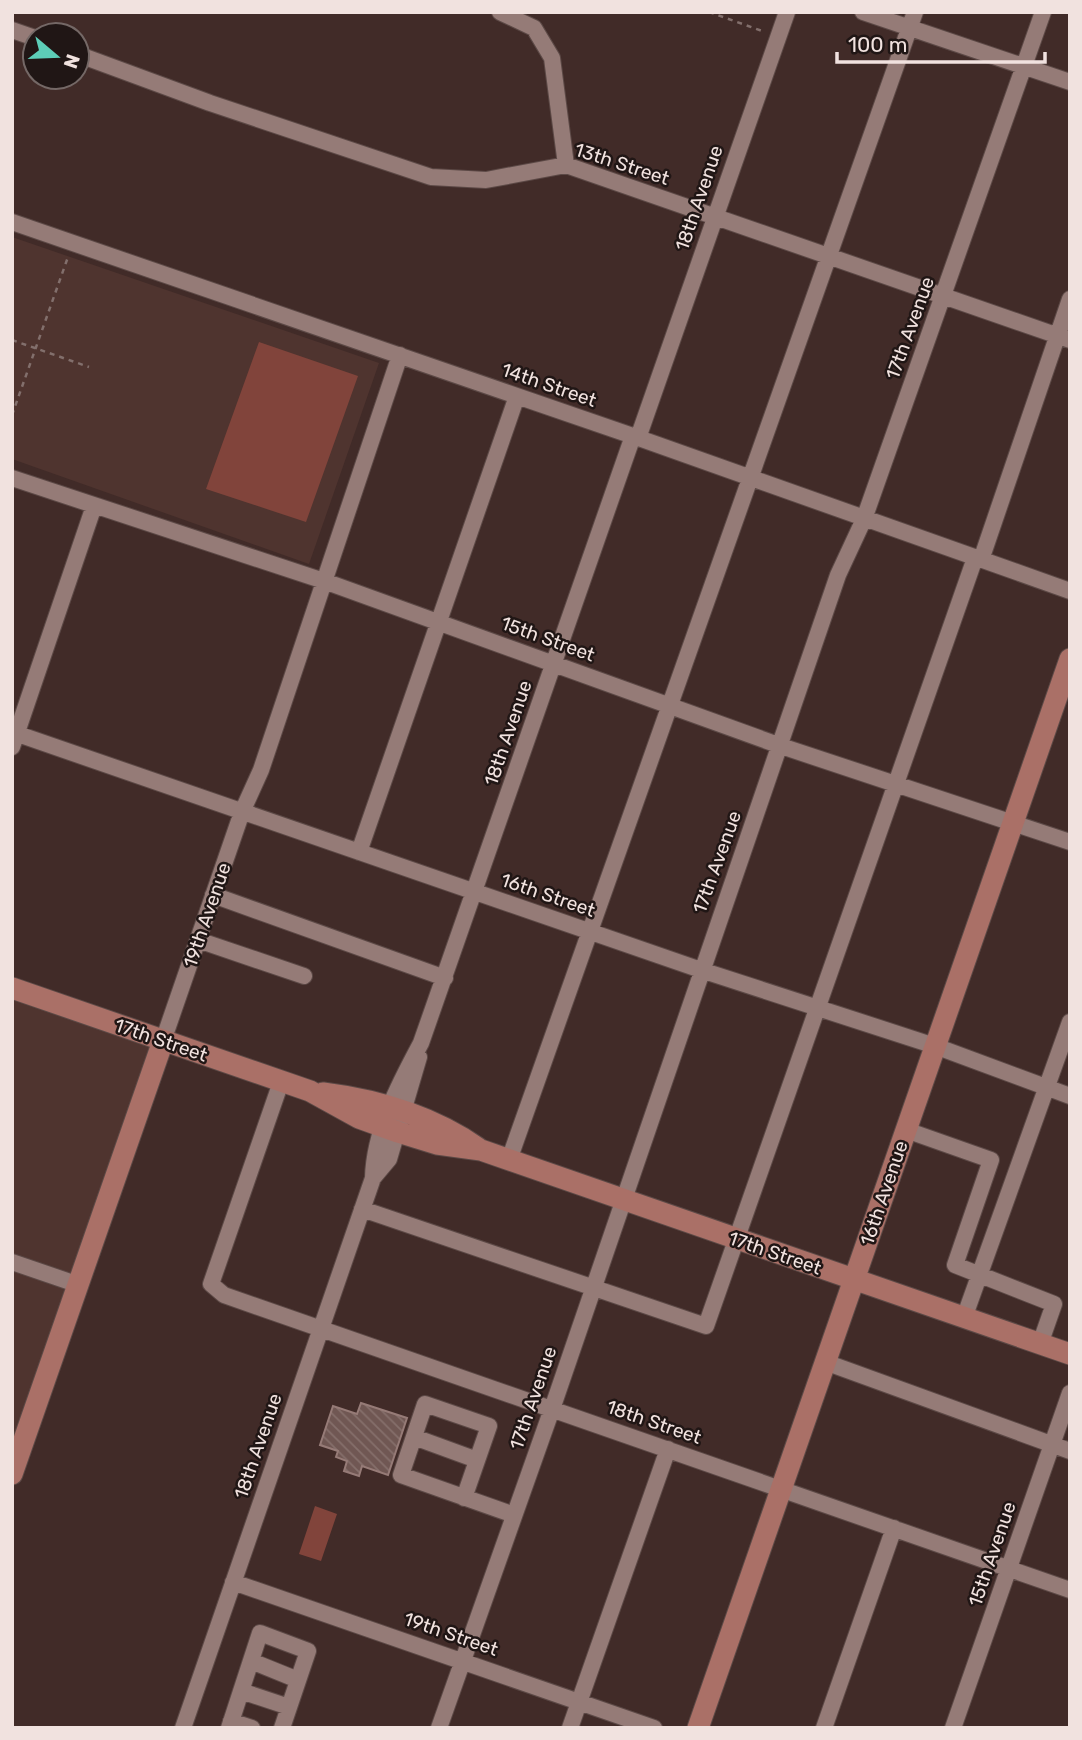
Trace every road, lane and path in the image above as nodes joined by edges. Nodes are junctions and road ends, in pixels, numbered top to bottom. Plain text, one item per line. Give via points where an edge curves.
1 (500, 12) edge
2 (709, 12) edge
3 (787, 12) edge
4 (863, 12) edge
5 (915, 12) edge
6 (1043, 12) edge
7 (909, 28) junction
8 (765, 32) dead end
9 (91, 59) edge
10 (1024, 68) junction
11 (1070, 82) edge
12 (566, 165) junction
13 (715, 217) junction
14 (12, 222) edge
15 (69, 253) dead end
16 (830, 256) junction
17 (944, 294) junction
18 (1070, 299) edge
19 (1063, 337) edge
20 (12, 340) edge
21 (36, 348) junction
22 (400, 355) junction
23 (89, 366) dead end
24 (517, 396) junction
25 (12, 415) edge
26 (636, 437) junction
27 (12, 478) edge
28 (750, 478) junction
29 (94, 506) junction
30 (864, 519) junction
31 (978, 559) junction
32 (324, 581) junction
33 (1070, 591) edge
34 (439, 622) junction
35 (1070, 659) edge
36 (553, 663) junction
37 (667, 706) junction
38 (14, 737) edge
39 (781, 746) junction
40 (895, 783) junction
41 (242, 811) junction
42 (1013, 822) junction
43 (1070, 842) edge
44 (359, 852) junction
45 (476, 892) junction
46 (213, 895) junction
47 (590, 932) junction
48 (198, 940) junction
49 (701, 970) junction
50 (304, 975) dead end
51 (445, 978) junction
52 (12, 988) edge
53 (817, 1008) junction
54 (1070, 1022) edge
55 (163, 1041) junction
56 (935, 1046) junction
57 (281, 1082) junction
58 (1047, 1087) junction
59 (1070, 1096) edge
60 (394, 1119) junction
61 (906, 1130) junction
62 (509, 1160) junction
63 (623, 1199) junction
64 (362, 1209) junction
65 (736, 1239) junction
66 (12, 1262) edge
67 (979, 1276) junction
68 (853, 1280) junction
69 (79, 1285) junction
70 (593, 1288) junction
71 (964, 1318) junction
72 (320, 1330) junction
73 (1040, 1344) junction
74 (1070, 1354) edge
75 (825, 1362) junction
76 (1070, 1393) edge
77 (552, 1409) junction
78 (414, 1437) junction
79 (1052, 1445) junction
80 (668, 1449) junction
81 (1070, 1451) edge
82 (477, 1460) junction
83 (12, 1474) edge
84 (781, 1488) junction
85 (464, 1498) junction
86 (514, 1515) junction
87 (894, 1528) junction
88 (1009, 1569) junction
89 (233, 1582) junction
90 (1070, 1590) edge
91 (462, 1660) junction
92 (251, 1661) junction
93 (298, 1679) junction
94 (241, 1690) junction
95 (579, 1702) junction
96 (289, 1707) junction
97 (230, 1724) edge
98 (183, 1728) edge
99 (252, 1728) edge
100 (282, 1728) edge
101 (439, 1728) edge
102 (570, 1728) edge
103 (654, 1728) edge
104 (698, 1728) edge
105 (824, 1728) edge
106 (953, 1728) edge

1 - 12 street via 534,28 552,58
2 - 8 path
3 - 13 street, 18th Avenue
4 - 7 street
5 - 7 street
6 - 10 street, 17th Avenue
7 - 10 street
7 - 16 street
9 - 12 street, 13th Street via 430,177 486,180
10 - 11 street
10 - 17 street, 17th Avenue
12 - 13 street, 13th Street
13 - 16 street, 13th Street
13 - 26 street, 18th Avenue
14 - 22 street, 14th Street
15 - 21 path
16 - 17 street, 13th Street
16 - 28 street
17 - 19 street, 13th Street
17 - 30 street, 17th Avenue
18 - 19 street
19 - 31 street
20 - 21 path
21 - 23 path
21 - 25 path
22 - 24 street, 14th Street
22 - 32 street, 19th Avenue
24 - 26 street, 14th Street
24 - 34 street
26 - 28 street, 14th Street
26 - 36 street, 18th Avenue
27 - 29 street, 15th Street
28 - 30 street, 14th Street
28 - 37 street
29 - 32 street, 15th Street
29 - 38 street
30 - 31 street, 14th Street
30 - 39 street, 17th Avenue via 838,575
31 - 33 street, 14th Street
31 - 40 street
32 - 34 street, 15th Street
32 - 41 street, 19th Avenue via 261,770
34 - 36 street, 15th Street
34 - 44 street
35 - 42 main road, 16th Avenue
36 - 37 street, 15th Street
36 - 45 street, 18th Avenue
37 - 39 street, 15th Street
37 - 47 street
38 - 41 street, 16th Street
39 - 40 street, 15th Street
39 - 49 street, 17th Avenue
40 - 42 street, 15th Street
40 - 53 street
41 - 44 street, 16th Street
41 - 46 street, 19th Avenue
42 - 43 street, 15th Street
42 - 56 main road, 16th Avenue
44 - 45 street, 16th Street
45 - 47 street, 16th Street
45 - 51 street, 18th Avenue
46 - 48 street, 19th Avenue
46 - 51 street
47 - 49 street, 16th Street
47 - 62 street
48 - 50 street
48 - 55 street, 19th Avenue
49 - 53 street, 16th Street
49 - 63 street, 17th Avenue
51 - 60 street, 18th Avenue
52 - 55 main road, 17th Street
53 - 56 street, 16th Street
53 - 65 street
54 - 58 street
55 - 57 main road, 17th Street
55 - 69 main road, 19th Avenue
56 - 58 street, 16th Street
56 - 61 main road, 16th Avenue
57 - 60 main road, 17th Street via 310,1091 359,1118
57 - 72 street, 18th Street via 211,1284 224,1295
58 - 59 street, 16th Street
58 - 67 street
60 - 62 main road, 17th Street via 437,1144 481,1150
60 - 64 street, 18th Avenue via 374,1156 373,1178
61 - 67 street via 991,1160 955,1265
61 - 68 main road, 16th Avenue
62 - 63 main road, 17th Street
63 - 65 main road, 17th Street
63 - 70 street, 17th Avenue
64 - 70 street
64 - 72 street, 18th Avenue
65 - 68 main road, 17th Street
65 - 70 street via 706,1326
66 - 69 street
67 - 71 street
67 - 73 street via 1054,1304
68 - 71 main road, 17th Street
68 - 75 main road, 16th Avenue
69 - 83 main road, 19th Avenue
70 - 77 street, 17th Avenue
71 - 73 main road, 17th Street
72 - 77 street, 18th Street
72 - 89 street, 18th Avenue
73 - 74 main road, 17th Street
75 - 79 street
75 - 84 main road, 16th Avenue
76 - 79 street, 15th Avenue
77 - 80 street, 18th Street
77 - 86 street, 17th Avenue
78 - 82 street
78 - 82 street via 425,1404 489,1426
78 - 85 street via 401,1475
79 - 81 street
79 - 88 street, 15th Avenue
80 - 84 street, 18th Street
80 - 95 street
82 - 85 street
84 - 87 street, 18th Street
84 - 104 main road, 16th Avenue
85 - 86 street
86 - 91 street, 17th Avenue
87 - 88 street, 18th Street
87 - 105 street
88 - 90 street, 18th Street
88 - 106 street, 15th Avenue
89 - 91 street, 19th Street
89 - 98 street, 18th Avenue
91 - 95 street, 19th Street
91 - 101 street, 17th Avenue
92 - 93 street
92 - 93 street via 260,1633 308,1651
92 - 94 street
93 - 96 street
94 - 96 street
94 - 97 street
95 - 102 street
95 - 103 street, 19th Street
96 - 100 street
97 - 99 street

